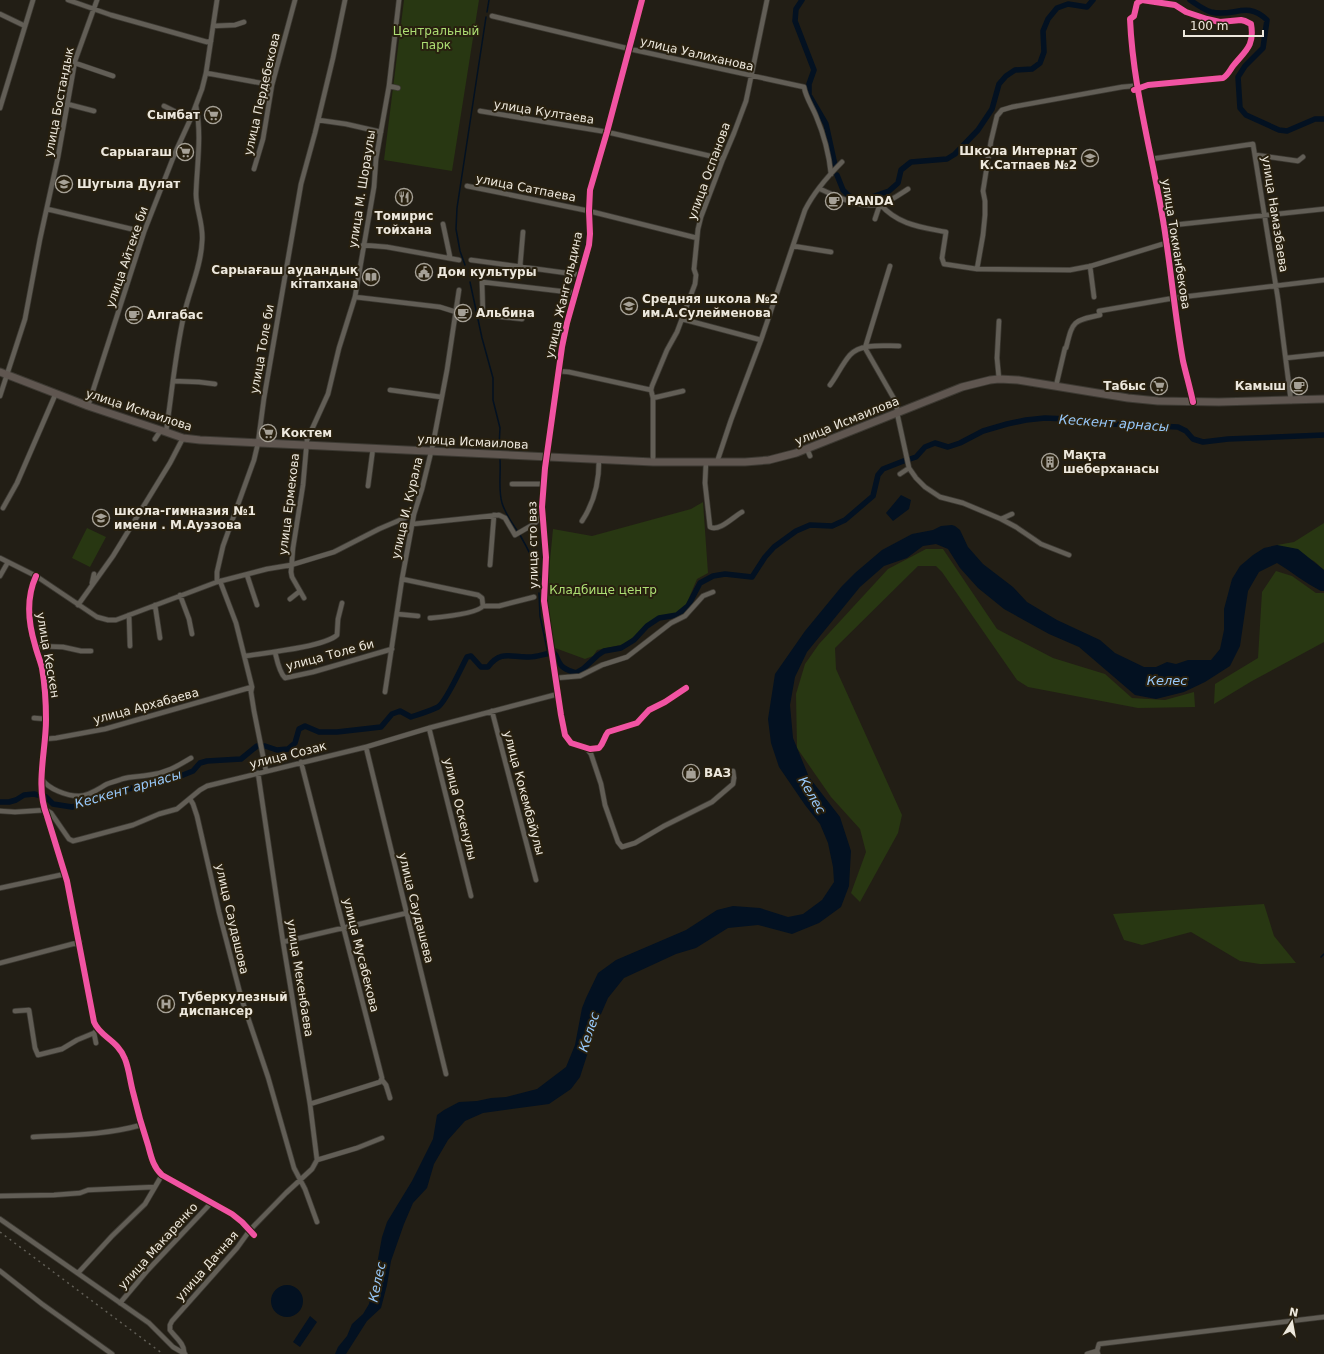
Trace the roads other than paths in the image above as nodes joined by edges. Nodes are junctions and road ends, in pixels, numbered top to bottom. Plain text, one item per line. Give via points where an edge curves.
1 (33, 0) edge
2 (68, 0) edge
3 (97, 0) edge
4 (217, 0) edge
5 (295, 0) edge
6 (345, 0) edge
7 (399, 0) edge
8 (642, 0) edge
9 (767, 0) edge
10 (93, 10) junction
11 (0, 14) edge
12 (492, 16) dead end
13 (244, 22) dead end
14 (25, 26) junction
15 (213, 26) junction
16 (211, 41) junction
17 (630, 49) junction
18 (74, 63) junction
19 (206, 73) junction
20 (113, 76) dead end
21 (752, 76) junction
22 (272, 86) junction
23 (390, 86) junction
24 (398, 88) dead end
25 (1136, 89) junction
26 (67, 104) junction
27 (164, 106) dead end
28 (196, 106) junction
29 (0, 108) edge
30 (94, 111) dead end
31 (480, 111) dead end
32 (191, 118) junction
33 (318, 120) junction
34 (382, 132) junction
35 (607, 132) junction
36 (1256, 155) junction
37 (1303, 158) dead end
38 (723, 159) junction
39 (1152, 159) junction
40 (842, 162) dead end
41 (254, 169) dead end
42 (831, 174) junction
43 (467, 186) dead end
44 (820, 188) junction
45 (908, 189) dead end
46 (880, 204) junction
47 (47, 209) junction
48 (1324, 209) edge
49 (589, 211) junction
50 (1265, 216) junction
51 (875, 219) dead end
52 (443, 224) dead end
53 (1164, 226) junction
54 (144, 232) junction
55 (523, 232) dead end
56 (697, 238) junction
57 (1166, 243) junction
58 (363, 245) junction
59 (793, 246) junction
60 (831, 252) dead end
61 (450, 257) junction
62 (459, 260) dead end
63 (471, 260) dead end
64 (890, 266) dead end
65 (1090, 266) junction
66 (520, 267) junction
67 (977, 268) junction
68 (581, 275) junction
69 (1324, 280) edge
70 (1276, 287) junction
71 (459, 290) dead end
72 (576, 293) junction
73 (355, 297) junction
74 (1094, 298) dead end
75 (1174, 298) junction
76 (456, 312) junction
77 (522, 319) dead end
78 (682, 319) junction
79 (999, 321) dead end
80 (761, 340) junction
81 (899, 346) dead end
82 (865, 348) junction
83 (1324, 354) edge
84 (1286, 358) junction
85 (558, 371) junction
86 (0, 372) edge
87 (8, 374) junction
88 (999, 379) junction
89 (173, 381) junction
90 (215, 384) dead end
91 (830, 385) dead end
92 (1056, 386) junction
93 (390, 390) dead end
94 (651, 390) junction
95 (683, 391) dead end
96 (56, 393) junction
97 (0, 396) edge
98 (441, 397) junction
99 (653, 398) junction
100 (1324, 399) edge
101 (1291, 401) junction
102 (1192, 402) junction
103 (88, 406) junction
104 (897, 413) junction
105 (164, 431) junction
106 (183, 438) junction
107 (154, 440) dead end
108 (258, 443) junction
109 (307, 445) junction
110 (373, 448) junction
111 (430, 450) junction
112 (546, 457) junction
113 (599, 460) junction
114 (653, 462) junction
115 (706, 462) junction
116 (717, 462) junction
117 (909, 468) junction
118 (900, 474) dead end
119 (512, 484) dead end
120 (543, 484) junction
121 (368, 486) dead end
122 (3, 508) dead end
123 (742, 512) dead end
124 (414, 514) junction
125 (1012, 514) dead end
126 (494, 515) junction
127 (542, 516) junction
128 (1001, 519) junction
129 (582, 521) dead end
130 (413, 524) junction
131 (1069, 554) dead end
132 (0, 558) edge
133 (8, 562) junction
134 (291, 565) junction
135 (490, 565) dead end
136 (94, 574) dead end
137 (247, 575) junction
138 (0, 576) edge
139 (36, 576) junction
140 (402, 578) junction
141 (218, 581) junction
142 (91, 585) junction
143 (300, 592) junction
144 (713, 592) dead end
145 (180, 596) junction
146 (534, 597) dead end
147 (304, 598) dead end
148 (290, 599) dead end
149 (342, 603) dead end
150 (78, 605) junction
151 (154, 605) junction
152 (257, 605) dead end
153 (483, 606) junction
154 (129, 614) junction
155 (397, 614) junction
156 (332, 615) dead end
157 (418, 616) dead end
158 (430, 618) dead end
159 (338, 619) junction
160 (192, 634) dead end
161 (160, 638) dead end
162 (35, 646) junction
163 (130, 646) dead end
164 (392, 649) junction
165 (91, 651) dead end
166 (275, 652) junction
167 (245, 656) junction
168 (556, 678) junction
169 (252, 687) junction
170 (686, 688) dead end
171 (385, 692) dead end
172 (558, 694) junction
173 (492, 712) junction
174 (34, 718) dead end
175 (46, 719) junction
176 (429, 728) junction
177 (45, 739) junction
178 (366, 747) junction
179 (587, 749) junction
180 (191, 758) dead end
181 (301, 762) junction
182 (266, 771) junction
183 (733, 771) dead end
184 (258, 773) junction
185 (42, 778) junction
186 (190, 799) junction
187 (44, 810) junction
188 (0, 811) edge
189 (65, 874) junction
190 (536, 880) dead end
191 (0, 888) edge
192 (470, 896) dead end
193 (407, 913) junction
194 (344, 928) junction
195 (80, 942) junction
196 (283, 942) junction
197 (0, 963) edge
198 (15, 1011) dead end
199 (98, 1030) junction
200 (94, 1033) junction
201 (96, 1043) dead end
202 (446, 1074) dead end
203 (382, 1080) junction
204 (390, 1098) dead end
205 (310, 1104) junction
206 (142, 1125) junction
207 (33, 1137) dead end
208 (382, 1138) dead end
209 (317, 1160) junction
210 (162, 1175) junction
211 (300, 1180) junction
212 (154, 1187) junction
213 (0, 1196) edge
214 (211, 1202) junction
215 (0, 1219) edge
216 (317, 1222) dead end
217 (250, 1230) junction
218 (254, 1235) dead end
219 (0, 1271) edge
220 (78, 1273) junction
221 (120, 1303) junction
222 (1324, 1317) edge
223 (1098, 1352) edge
224 (183, 1353) edge
225 (112, 1354) edge
226 (1087, 1354) edge

1 - 14 street
2 - 10 street
3 - 10 street, улица Бостандык
4 - 15 street, улица Айтеке би
5 - 22 street, улица Пердебекова
6 - 33 street, улица Толе би
7 - 23 street, улица М. Шораулы
8 - 17 street, улица Жангельдина
9 - 21 street, улица Оспанова
10 - 16 street via 206,42
10 - 18 street, улица Бостандык
11 - 14 street
12 - 17 street, улица Уалиханова
13 - 15 street
14 - 29 street
15 - 16 street, улица Айтеке би
16 - 19 street, улица Айтеке би
17 - 21 street, улица Уалиханова
17 - 35 street, улица Жангельдина
18 - 20 street
18 - 26 street, улица Бостандык
19 - 22 street
19 - 28 street, улица Айтеке би
21 - 38 street, улица Оспанова via 741,114
21 - 42 street, улица Уалиханова via 804,88 826,145
22 - 41 street, улица Пердебекова via 263,139
23 - 24 street
23 - 34 street, улица М. Шораулы
25 - 25 street, улица Токманбекова via 1130,20 1134,16 1138,1 1175,5 1196,16 1220,22 1241,20 1251,24 1250,44 1246,52 1223,78 1148,85
25 - 39 street, улица Токманбекова
25 - 67 street, улица Токманбекова via 1133,86 1122,87 1002,110 995,122 989,150 983,191 985,215
26 - 30 street
26 - 47 street, улица Бостандык
27 - 32 street
28 - 32 street, улица Айтеке би
28 - 89 street via 200,137 196,194 202,231 201,255 184,316
31 - 35 street, улица Култаева
32 - 54 street, улица Айтеке би
33 - 34 street
33 - 108 street, улица Толе би via 301,184
34 - 58 street, улица М. Шораулы
35 - 38 street, улица Култаева
35 - 49 street, улица Жангельдина via 590,190
36 - 37 street via 1298,161
36 - 39 street, улица Намазбаева via 1253,144
36 - 50 street, улица Намазбаева
38 - 56 street, улица Оспанова
39 - 53 street, улица Токманбекова
40 - 42 street
42 - 44 street
43 - 49 street, улица Сатпаева
44 - 46 street via 855,204
44 - 59 street via 805,210
45 - 46 street
46 - 51 street
46 - 67 street via 886,212 906,223 946,232 942,258 944,264
47 - 54 street
47 - 87 street, улица Бостандык via 25,319
48 - 50 street
49 - 56 street, улица Сатпаева
49 - 68 street, улица Жангельдина via 590,234
50 - 53 street
50 - 70 street, улица Намазбаева
52 - 61 street
53 - 57 street, улица Токманбекова
54 - 103 street, улица Айтеке би
55 - 66 street
56 - 78 street, улица Оспанова via 695,284
57 - 65 street
57 - 75 street, улица Токманбекова
58 - 61 street
58 - 73 street, улица М. Шораулы
59 - 60 street
59 - 80 street
61 - 62 street
63 - 66 street
64 - 82 street
65 - 67 street via 1070,270
65 - 74 street
66 - 68 street
68 - 72 street, улица Жангельдина
69 - 70 street, улица Намазбаева
70 - 75 street, улица Намазбаева
70 - 84 street, улица Намазбаева
71 - 76 street, улица И. Курала
72 - 77 street via 482,282 483,315
72 - 85 street, улица Жангельдина via 567,323
73 - 76 street via 440,307
73 - 109 street, улица М. Шораулы via 339,348 330,389 308,436
75 - 92 street, улица Намазбаева via 1099,310 1100,315 1075,323 1071,328
75 - 102 street, улица Токманбекова
76 - 98 street, улица И. Курала
78 - 80 street
78 - 94 street, улица Оспанова
79 - 88 street
80 - 116 street
81 - 82 street
82 - 91 street via 850,355
82 - 104 street via 897,404
83 - 84 street
84 - 101 street, улица Намазбаева
85 - 94 street
85 - 112 street, улица Жангельдина
86 - 87 main road, улица Исмаилова
87 - 96 main road, улица Исмаилова
87 - 97 street, улица Бостандык
88 - 92 main road, улица Исмаилова
88 - 104 main road, улица Исмаилова via 962,387
89 - 90 street
89 - 105 street
92 - 102 main road, улица Исмаилова via 1128,398
93 - 98 street
94 - 99 street
95 - 99 street
96 - 103 main road, улица Исмаилова
96 - 122 street via 17,483
98 - 111 street, улица И. Курала
99 - 114 street
100 - 101 main road, улица Исмаилова
101 - 102 main road, улица Исмаилова
103 - 105 main road, улица Исмаилова
104 - 116 main road, улица Исмаилова via 808,453 769,460
104 - 117 street
105 - 106 main road, улица Исмаилова
105 - 107 street
106 - 108 main road, улица Исмаилова
106 - 142 street via 113,556
108 - 109 main road, улица Исмаилова
108 - 141 street, улица Толе би via 222,546
109 - 110 main road, улица Исмаилова
109 - 134 street, улица Ермекова
110 - 111 main road, улица Исмаилова
110 - 121 street
111 - 112 main road, улица Исмаилова
111 - 124 street, улица И. Курала
112 - 113 main road, улица Исмаилова
112 - 120 street, улица сто ваз
113 - 114 main road, улица Исмаилова
113 - 129 street via 598,479 592,501
114 - 115 main road, улица Исмаилова
115 - 116 main road, улица Исмаилова
115 - 123 street via 704,502 710,527 720,527
117 - 118 street
117 - 128 street via 916,478 935,494
119 - 120 street
120 - 127 street, улица сто ваз
124 - 130 street, улица И. Курала
124 - 134 street, улица Ермекова via 334,552
125 - 128 street
126 - 127 street via 499,514 505,518 515,535
126 - 130 street
126 - 135 street
127 - 168 street, улица сто ваз via 546,557 544,607
128 - 131 street via 1041,544
130 - 140 street, улица И. Курала
132 - 133 street, улица Ермекова
133 - 138 street
133 - 139 street, улица Ермекова
134 - 137 street, улица Ермекова
134 - 143 street via 291,574
136 - 142 street
137 - 141 street, улица Ермекова
137 - 152 street
139 - 150 street, улица Ермекова
139 - 162 street, улица Кескен via 29,602
140 - 153 street via 478,595 482,598
140 - 155 street, улица И. Курала
141 - 145 street, улица Ермекова
141 - 167 street, улица Толе би via 236,623
142 - 150 street
143 - 147 street
143 - 148 street
144 - 168 street via 703,596 685,616 628,657 606,663 580,676
145 - 151 street, улица Ермекова
145 - 160 street
146 - 153 street via 499,606
149 - 159 street
150 - 154 street, улица Ермекова via 97,617 108,620 120,619
151 - 154 street, улица Ермекова
151 - 161 street
153 - 158 street via 478,610
154 - 163 street
155 - 157 street
155 - 164 street, улица И. Курала
156 - 159 street
159 - 166 street via 335,638
162 - 165 street
162 - 175 street, улица Кескен via 42,668
164 - 166 street, улица Толе би via 285,678
164 - 171 street, улица И. Курала
166 - 167 street, улица Толе би
167 - 169 street, улица Толе би
168 - 172 street, улица сто ваз
169 - 177 street, улица Архабаева via 105,729
169 - 182 street, улица Толе би
170 - 179 street via 648,710 637,723 608,732 599,748
172 - 173 street, улица Созак
172 - 179 street, улица сто ваз via 565,735 572,743
173 - 176 street, улица Созак
173 - 190 street, улица Кокембайулы
174 - 175 street
175 - 177 street, улица Кескен
176 - 178 street, улица Созак
176 - 192 street, улица Оскенулы
177 - 185 street, улица Кескен
178 - 181 street, улица Созак
178 - 193 street, улица Саудашева
179 - 183 street via 602,784 605,805 622,847 635,843 712,802 733,784
180 - 185 street via 171,770 126,778 82,796 54,789
181 - 182 street, улица Созак
181 - 194 street, улица Мусабекова
182 - 184 street, улица Созак
184 - 186 street, улица Созак via 207,786
184 - 196 street, улица Мекенбаева
185 - 187 street, улица Кескен
186 - 187 street, улица Созак via 177,808 133,825 74,842 51,813
186 - 211 street, улица Саудашова via 197,816 241,997 294,1168
187 - 188 street
187 - 189 street, улица Кескен
189 - 191 street
189 - 195 street, улица Кескен
193 - 194 street
193 - 202 street, улица Саудашева
194 - 196 street
194 - 203 street, улица Мусабекова
195 - 197 street
195 - 199 street, улица Кескен via 94,1022
196 - 205 street, улица Мекенбаева
198 - 200 street via 29,1010 38,1054 62,1049
199 - 200 street
199 - 206 street via 112,1040 125,1058
200 - 201 street
203 - 204 street, улица Мусабекова
203 - 205 street
205 - 209 street, улица Мекенбаева
206 - 207 street via 129,1129
206 - 210 street via 155,1167
208 - 209 street
209 - 211 street via 312,1169
210 - 212 street
210 - 214 street
211 - 216 street, улица Саудашова
211 - 217 street, улица Дачная
212 - 213 street via 88,1190 54,1195
212 - 220 street via 145,1204
214 - 217 street via 232,1214
214 - 221 street, улица Макаренко
215 - 220 street
217 - 218 street
217 - 224 street, улица Дачная via 238,1248 171,1323 170,1330 183,1345
219 - 225 street
220 - 221 street
221 - 224 street via 150,1323 170,1344
222 - 223 street via 1099,1344
223 - 226 street

